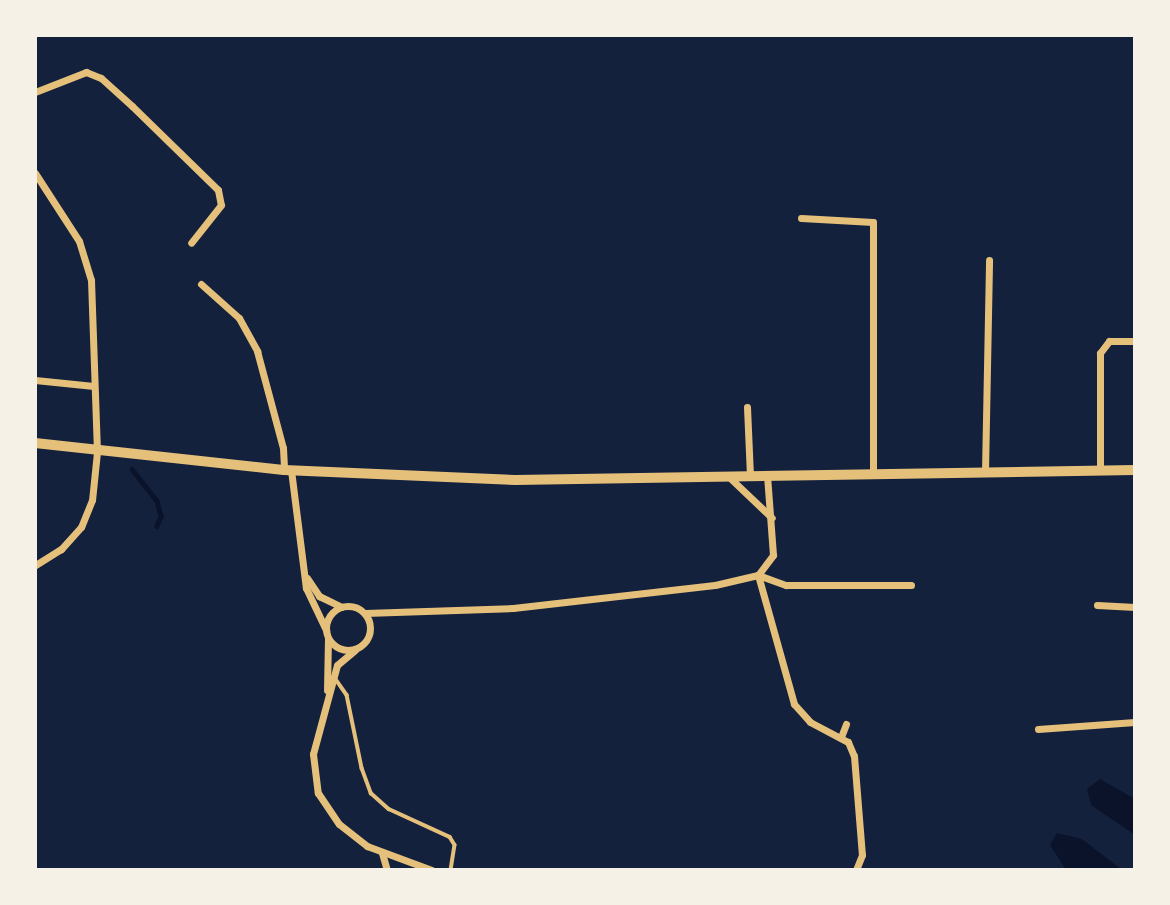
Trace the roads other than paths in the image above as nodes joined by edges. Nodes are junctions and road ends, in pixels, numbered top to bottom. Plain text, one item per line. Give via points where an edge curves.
1 (35, 92) edge
2 (35, 173) edge
3 (801, 218) dead end
4 (191, 243) dead end
5 (989, 260) dead end
6 (201, 284) dead end
7 (1135, 341) edge
8 (35, 380) edge
9 (94, 386) junction
10 (747, 407) dead end
11 (35, 443) edge
12 (97, 452) junction
13 (1100, 469) junction
14 (287, 470) junction
15 (1135, 470) edge
16 (985, 472) junction
17 (873, 473) junction
18 (728, 475) junction
19 (750, 475) junction
20 (767, 475) junction
21 (772, 517) junction
22 (35, 565) edge
23 (758, 575) junction
24 (307, 577) junction
25 (911, 585) dead end
26 (1097, 605) dead end
27 (342, 607) junction
28 (1135, 607) edge
29 (365, 613) junction
30 (327, 634) junction
31 (355, 650) junction
32 (334, 677) junction
33 (327, 701) junction
34 (1135, 722) edge
35 (846, 724) dead end
36 (1038, 729) dead end
37 (841, 737) junction
38 (382, 853) junction
39 (387, 870) edge
40 (432, 870) edge
41 (451, 870) edge
42 (856, 870) edge

1 - 4 street via 86,72 101,78 132,106 218,190 221,205
2 - 9 street via 79,241 91,280
3 - 17 street via 873,222
5 - 16 street
6 - 14 street via 239,318 257,351
7 - 13 street via 1109,341 1100,353
8 - 9 street
9 - 12 street
10 - 19 street
11 - 12 main road
12 - 14 main road
12 - 22 street via 92,500 81,527 61,549
13 - 15 main road
13 - 16 main road
14 - 18 main road via 515,480
14 - 24 street
16 - 17 main road
17 - 20 main road
18 - 19 main road
18 - 21 street
19 - 20 main road
20 - 21 street
21 - 23 street via 773,555
23 - 25 street via 786,585
23 - 29 street via 715,585 513,608
23 - 37 street via 794,704 810,723
24 - 27 street via 319,596
24 - 30 street via 309,600
26 - 28 street
27 - 29 street
27 - 30 street via 330,615
29 - 31 street via 370,633
30 - 31 street via 339,649
30 - 33 street
31 - 32 street via 340,660
32 - 33 street
32 - 41 lane via 347,695 362,768 372,793 389,809 450,837 455,845
33 - 38 street via 312,761 318,793 339,824
34 - 36 street
35 - 37 street
37 - 42 street via 855,756 863,855
38 - 39 street
38 - 40 street

